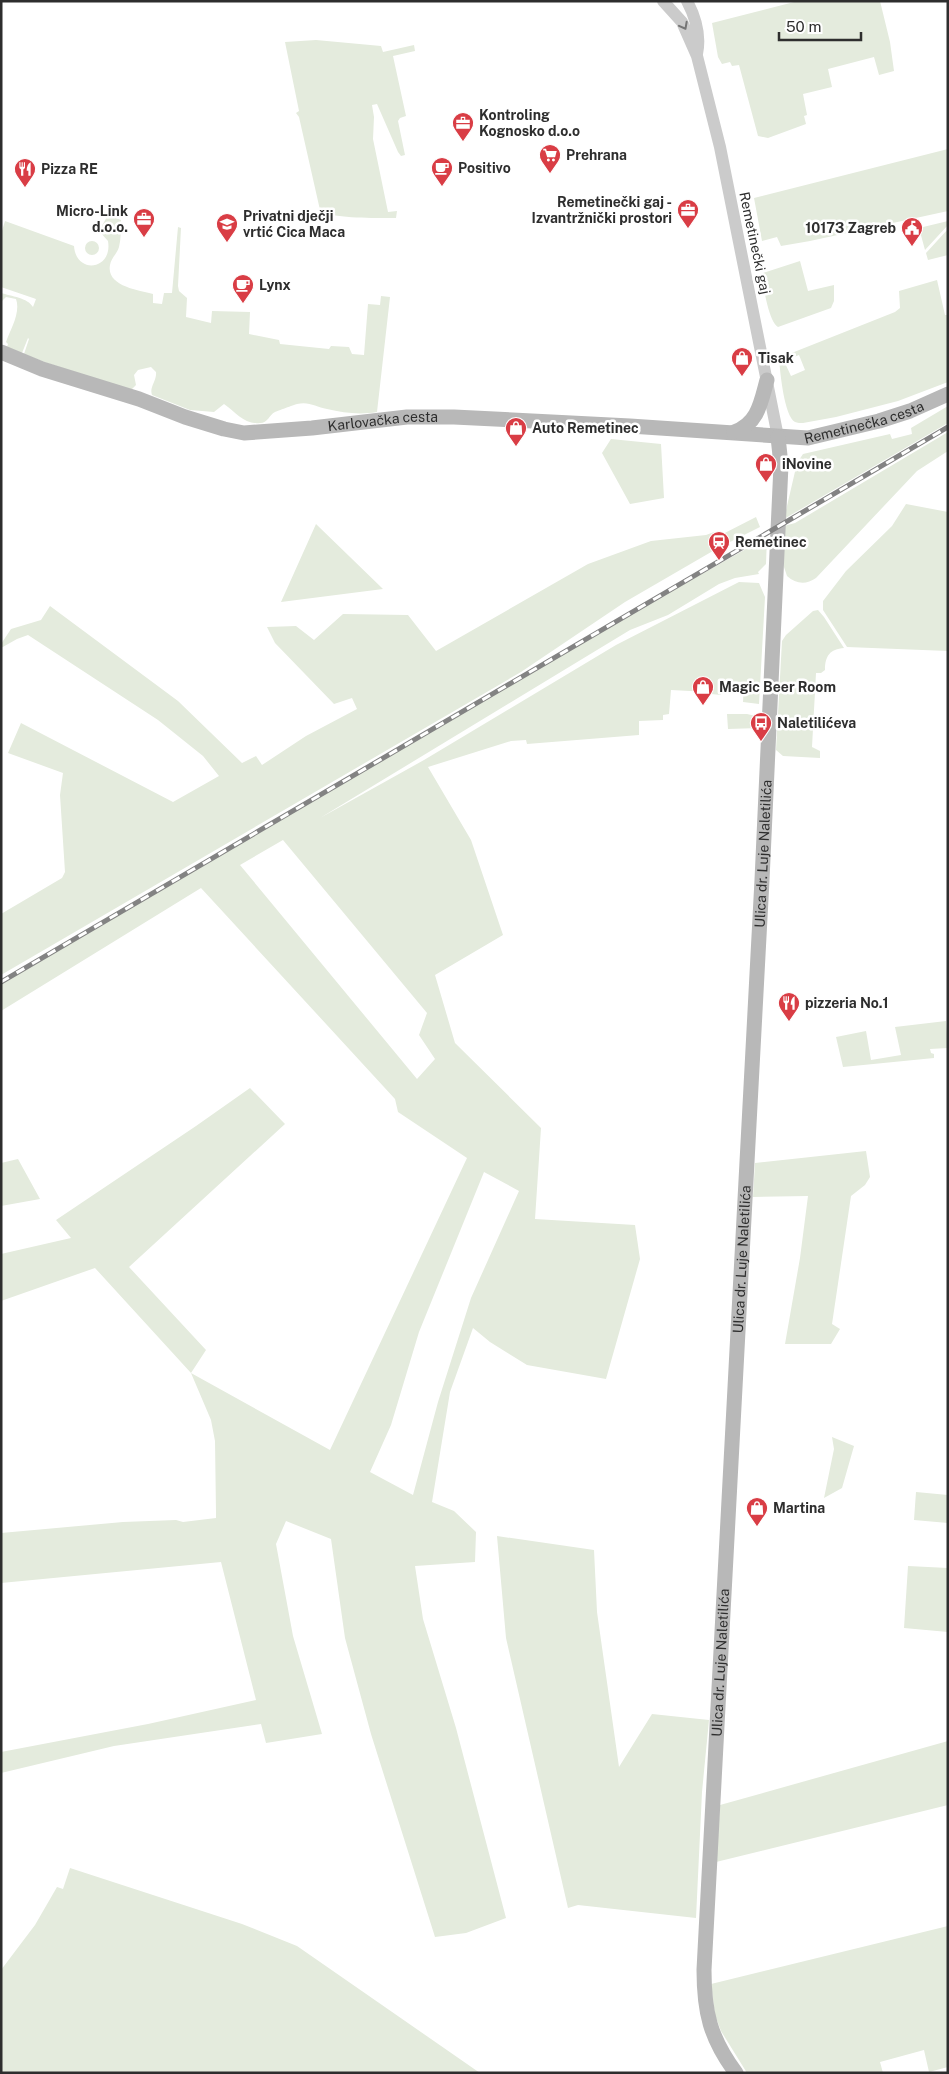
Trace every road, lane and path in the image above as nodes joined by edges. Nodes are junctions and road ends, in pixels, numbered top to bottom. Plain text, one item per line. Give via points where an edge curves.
1 (663, 1) edge
2 (687, 1) edge
3 (697, 56) junction
4 (1, 352) edge
5 (767, 380) junction
6 (948, 394) edge
7 (734, 432) junction
8 (778, 437) junction
9 (736, 2073) edge

1 -> 3 street, Remetinečki gaj via 682,22
2 - 3 street, Remetinečki gaj via 698,35
3 - 5 street, Remetinečki gaj via 721,153
4 - 7 main road, Karlovačka cesta via 185,417 244,432 407,417 506,418
5 - 7 main road via 754,418
5 - 8 street, Remetinečki gaj
6 - 8 main road, Remetinečka cesta via 895,416 814,438
7 - 8 main road, Karlovačka cesta
8 - 9 main road, Ulica dr. Luje Naletilića via 781,465 762,880 704,1970 708,2021 719,2047

